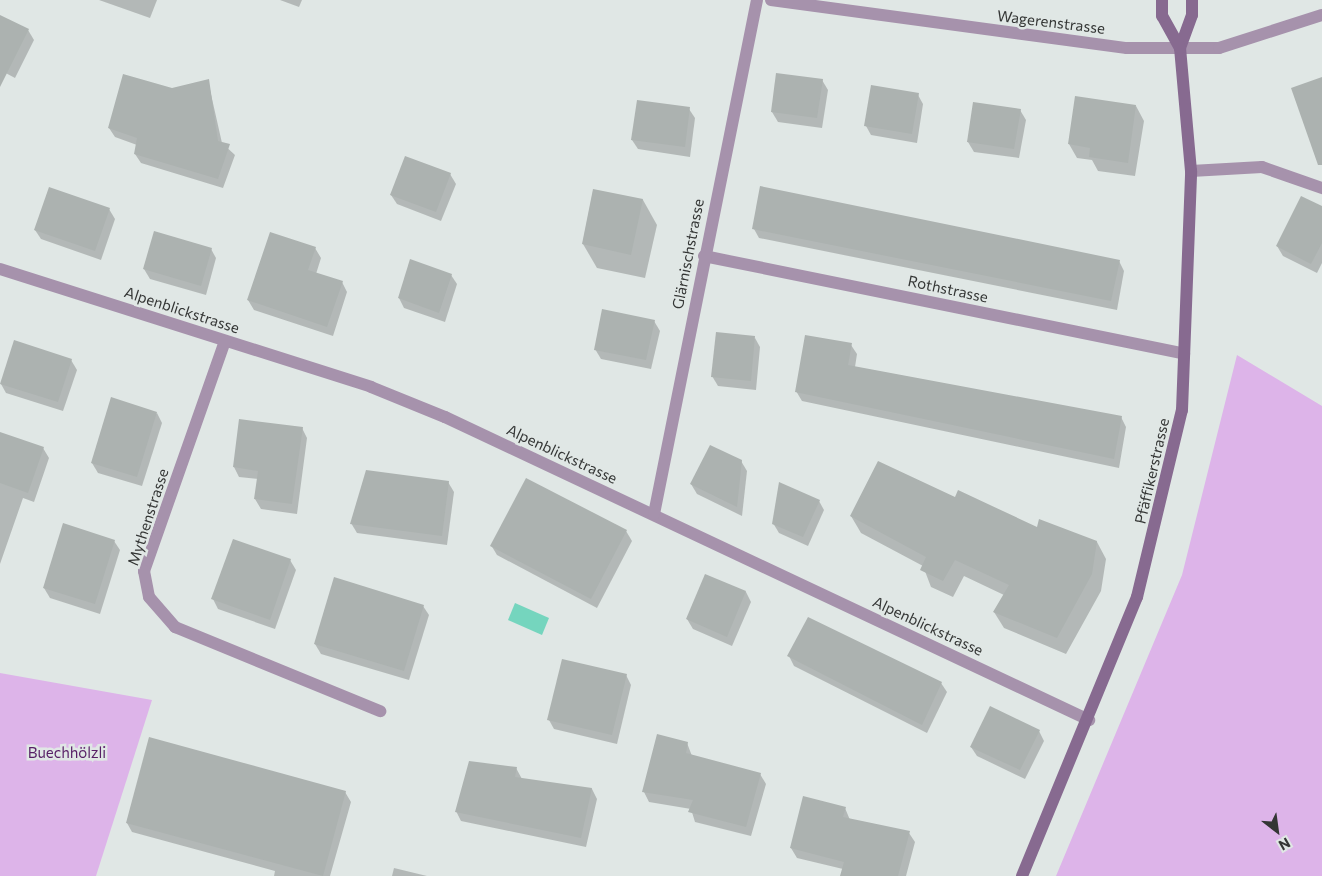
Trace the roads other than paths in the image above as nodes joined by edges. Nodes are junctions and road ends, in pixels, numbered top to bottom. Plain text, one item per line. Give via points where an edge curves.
1 (756, 0) edge
2 (771, 0) edge
3 (1162, 0) edge
4 (1192, 0) edge
5 (1322, 16) edge
6 (1180, 48) junction
7 (1191, 171) junction
8 (1322, 188) edge
9 (704, 256) junction
10 (0, 269) edge
11 (224, 341) junction
12 (1184, 354) junction
13 (654, 514) junction
14 (380, 711) dead end
15 (1089, 720) junction
16 (1022, 876) edge

1 - 9 street, Glärnischstrasse
2 - 6 street, Wagerenstrasse via 1045,39
3 - 6 main road via 1162,16
4 - 6 main road via 1192,15
5 - 6 street, Wagerenstrasse via 1220,48
6 - 7 main road, Pfäffikerstrasse
7 - 8 street via 1262,167
7 - 12 main road, Pfäffikerstrasse
9 - 12 street, Rothstrasse
9 - 13 street, Glärnischstrasse
10 - 11 street, Alpenblickstrasse
11 - 13 street, Alpenblickstrasse via 371,387
11 - 14 street, Mythenstrasse via 144,571 149,597 175,627
12 - 15 main road, Pfäffikerstrasse via 1182,410 1167,486 1137,597
13 - 15 street, Alpenblickstrasse
15 - 16 main road, Pfäffikerstrasse

